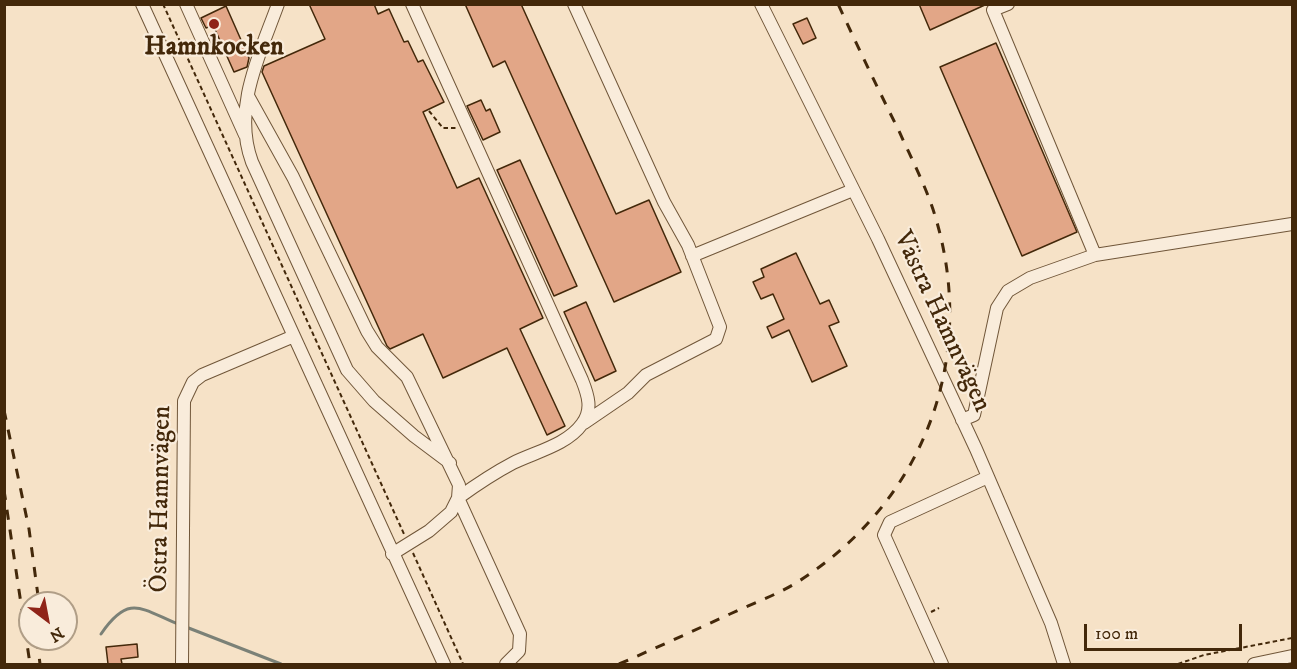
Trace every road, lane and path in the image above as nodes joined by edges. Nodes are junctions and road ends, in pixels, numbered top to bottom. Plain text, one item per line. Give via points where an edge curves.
1 (142, 4) edge
2 (163, 4) edge
3 (186, 4) edge
4 (278, 4) edge
5 (412, 4) edge
6 (574, 4) edge
7 (761, 4) edge
8 (1008, 4) edge
9 (992, 7) edge
10 (248, 96) junction
11 (429, 111) dead end
12 (464, 125) junction
13 (246, 137) junction
14 (853, 190) junction
15 (1293, 224) edge
16 (1095, 255) junction
17 (692, 256) junction
18 (294, 336) junction
19 (962, 420) junction
20 (583, 423) junction
21 (451, 463) junction
22 (988, 477) junction
23 (458, 498) junction
24 (409, 544) junction
25 (392, 554) junction
26 (1293, 638) edge
27 (1293, 656) edge
28 (183, 662) edge
29 (444, 664) edge
30 (463, 664) edge
31 (506, 664) edge
32 (942, 664) edge
33 (1064, 664) edge
34 (1178, 664) edge
35 (1254, 664) edge

1 - 18 street
2 - 24 path
3 - 13 street
4 - 10 street via 256,58
5 - 12 street
6 - 17 street
7 - 14 street, Västra Hamnvägen
8 - 9 street
9 - 16 street
10 - 13 street
10 - 21 street via 293,177 367,331 407,377
11 - 12 path via 442,128
12 - 20 street via 584,387 589,409
13 - 21 street via 252,162 347,369 382,408
14 - 17 street
14 - 19 street, Västra Hamnvägen
15 - 16 street
16 - 19 street via 1030,278 1008,291 997,308 974,415
17 - 20 street via 720,327 716,339 646,375 628,393
18 - 25 street
18 - 28 street, Östra Hamnvägen via 202,375 193,382 184,401
19 - 22 street, Västra Hamnvägen
20 - 23 street via 570,436 499,470
21 - 23 street via 459,485
22 - 32 street via 900,517 885,529 885,539
22 - 33 street, Västra Hamnvägen via 1051,623
23 - 24 street via 451,512
23 - 31 street via 520,634 519,651
24 - 25 street
24 - 30 path
25 - 29 street
26 - 34 path via 1204,655
27 - 35 street

